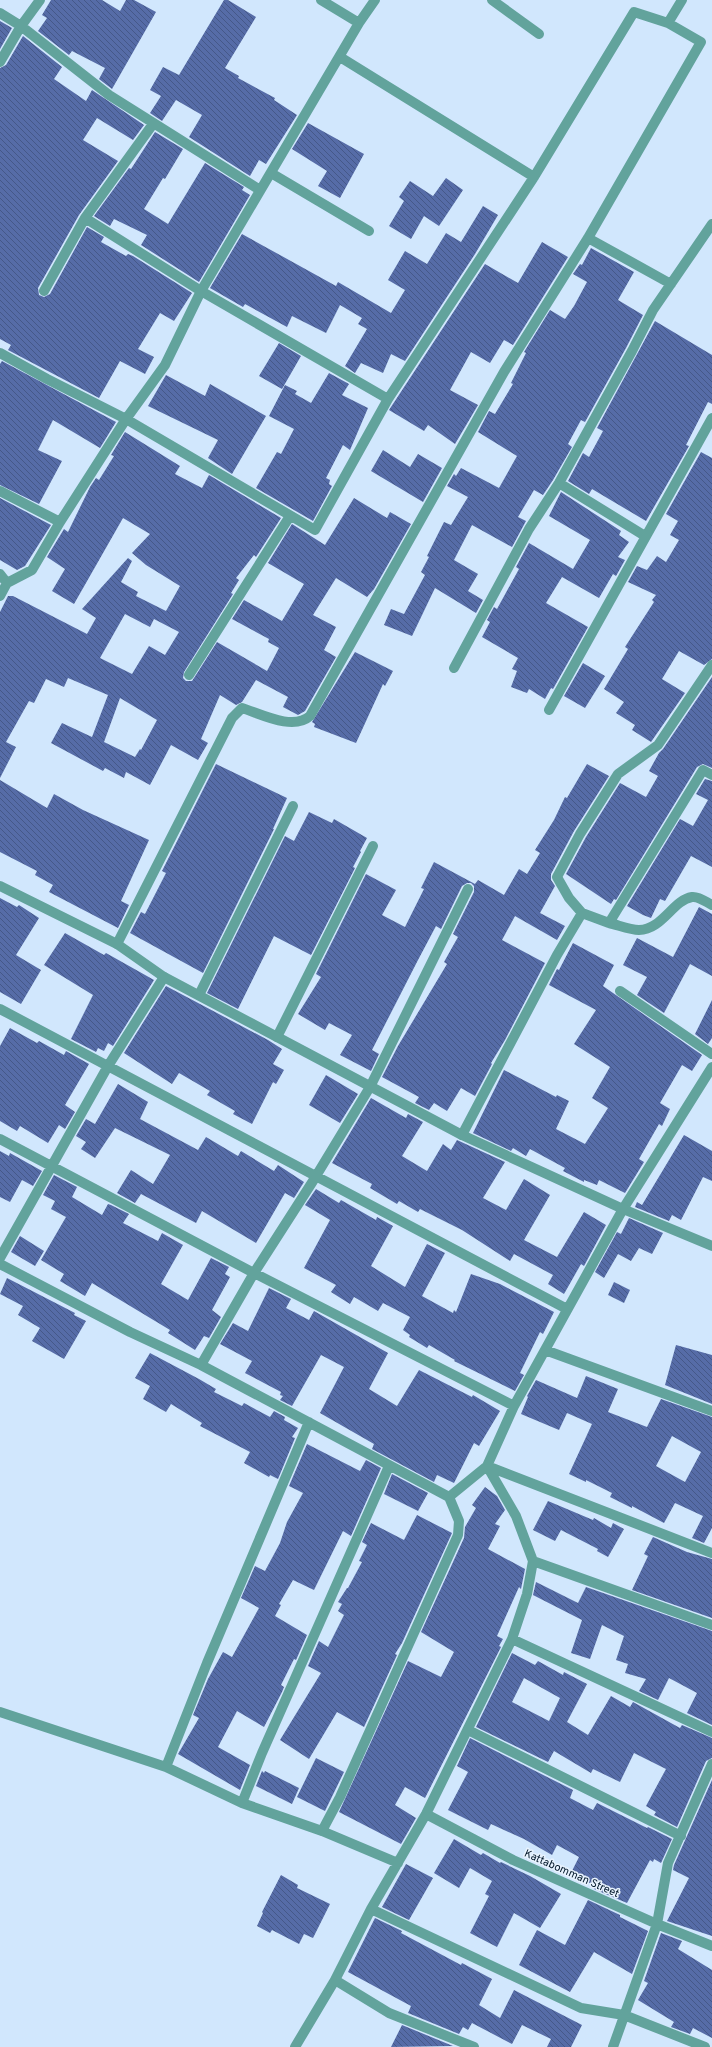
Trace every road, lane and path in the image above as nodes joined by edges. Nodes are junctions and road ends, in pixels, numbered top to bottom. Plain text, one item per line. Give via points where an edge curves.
1 (40, 0) edge
2 (321, 0) edge
3 (375, 0) edge
4 (492, 0) edge
5 (682, 0) edge
6 (0, 13) edge
7 (360, 23) junction
8 (668, 23) junction
9 (21, 26) junction
10 (539, 34) dead end
11 (340, 57) junction
12 (0, 62) edge
13 (153, 124) junction
14 (271, 172) junction
15 (534, 177) junction
16 (260, 190) junction
17 (85, 218) junction
18 (712, 224) edge
19 (369, 231) dead end
20 (588, 238) junction
21 (671, 284) junction
22 (44, 291) dead end
23 (201, 291) junction
24 (0, 353) edge
25 (388, 399) junction
26 (712, 418) edge
27 (126, 419) junction
28 (559, 483) junction
29 (0, 491) edge
30 (290, 516) junction
31 (60, 522) junction
32 (645, 536) junction
33 (0, 574) edge
34 (7, 583) junction
35 (0, 596) edge
36 (712, 665) edge
37 (454, 668) dead end
38 (189, 675) dead end
39 (549, 710) dead end
40 (712, 775) edge
41 (293, 806) dead end
42 (373, 846) dead end
43 (0, 886) edge
44 (468, 889) dead end
45 (712, 905) edge
46 (582, 913) junction
47 (609, 923) junction
48 (117, 944) junction
49 (164, 977) junction
50 (620, 991) dead end
51 (199, 995) junction
52 (0, 1009) edge
53 (277, 1037) junction
54 (712, 1054) edge
55 (108, 1066) junction
56 (712, 1067) edge
57 (370, 1087) junction
58 (462, 1136) junction
59 (0, 1139) edge
60 (52, 1166) junction
61 (316, 1176) junction
62 (623, 1209) junction
63 (712, 1246) edge
64 (0, 1258) edge
65 (0, 1264) edge
66 (254, 1273) junction
67 (567, 1309) junction
68 (545, 1350) junction
69 (201, 1365) junction
70 (514, 1406) junction
71 (712, 1411) edge
72 (309, 1422) junction
73 (390, 1466) junction
74 (486, 1466) junction
75 (449, 1498) junction
76 (712, 1553) edge
77 (533, 1561) junction
78 (712, 1626) edge
79 (512, 1639) junction
80 (0, 1712) edge
81 (468, 1730) junction
82 (712, 1732) edge
83 (712, 1764) edge
84 (166, 1767) junction
85 (242, 1803) junction
86 (426, 1814) junction
87 (322, 1831) junction
88 (681, 1836) junction
89 (398, 1862) junction
90 (371, 1909) junction
91 (657, 1924) junction
92 (712, 1946) edge
93 (335, 1980) junction
94 (624, 2015) junction
95 (295, 2047) edge
96 (474, 2047) edge
97 (613, 2047) edge
98 (705, 2047) edge

1 - 9 street
2 - 7 street
3 - 7 street
4 - 10 street
5 - 8 street
6 - 9 street
7 - 11 street
8 - 15 street via 634,12
8 - 20 street via 701,42
9 - 12 street
9 - 13 street via 109,95
11 - 14 street
11 - 15 street
13 - 16 street
13 - 17 street
14 - 16 street
14 - 19 street
15 - 25 street
16 - 23 street
17 - 22 street
17 - 23 street
18 - 21 street
20 - 21 street
20 - 48 street via 504,372 310,716 304,722 289,723 242,708 232,718
21 - 28 street via 653,310
23 - 25 street
23 - 27 street via 165,365
24 - 27 street via 47,380
25 - 30 street via 315,530
26 - 32 street
27 - 30 street
27 - 31 street
28 - 32 street
28 - 37 street via 529,529
29 - 31 street
30 - 38 street
31 - 34 street via 32,570
32 - 39 street
33 - 34 street
34 - 35 street
36 - 46 street via 658,745 618,774 580,834 557,877
40 - 47 street via 703,770
41 - 51 street
42 - 53 street
43 - 48 street
44 - 57 street
45 - 47 street via 691,897 681,902 655,926 640,930
46 - 47 street
46 - 58 street via 557,955
48 - 49 street
49 - 51 street
49 - 55 street
50 - 54 street
51 - 53 street
52 - 55 street
53 - 57 street
55 - 60 street
55 - 61 street
56 - 62 street
57 - 58 street
57 - 61 street
58 - 62 street
59 - 60 street
60 - 64 street
60 - 66 street
61 - 66 street
61 - 67 street
62 - 63 street
62 - 67 street
65 - 69 street via 130,1332
66 - 69 street
66 - 70 street
67 - 68 street
68 - 70 street
68 - 71 street
69 - 72 street
70 - 74 street
72 - 73 street
72 - 84 street
73 - 75 street
73 - 85 street
74 - 75 street
74 - 76 street
74 - 77 street via 516,1516
75 - 87 street via 459,1521 458,1535 340,1797
77 - 78 street
77 - 79 street via 527,1594
79 - 81 street
79 - 82 street
80 - 84 street
81 - 86 street
81 - 88 street
83 - 88 street
84 - 85 street
85 - 87 street
86 - 89 street
86 - 91 street, Kattabomman Street via 513,1860
87 - 89 street
88 - 91 street via 668,1863
89 - 90 street
90 - 93 street
90 - 94 street via 582,2008
91 - 92 street, Kattabomman Street
91 - 94 street
93 - 95 street
93 - 96 street via 389,2012
94 - 97 street
94 - 98 street

